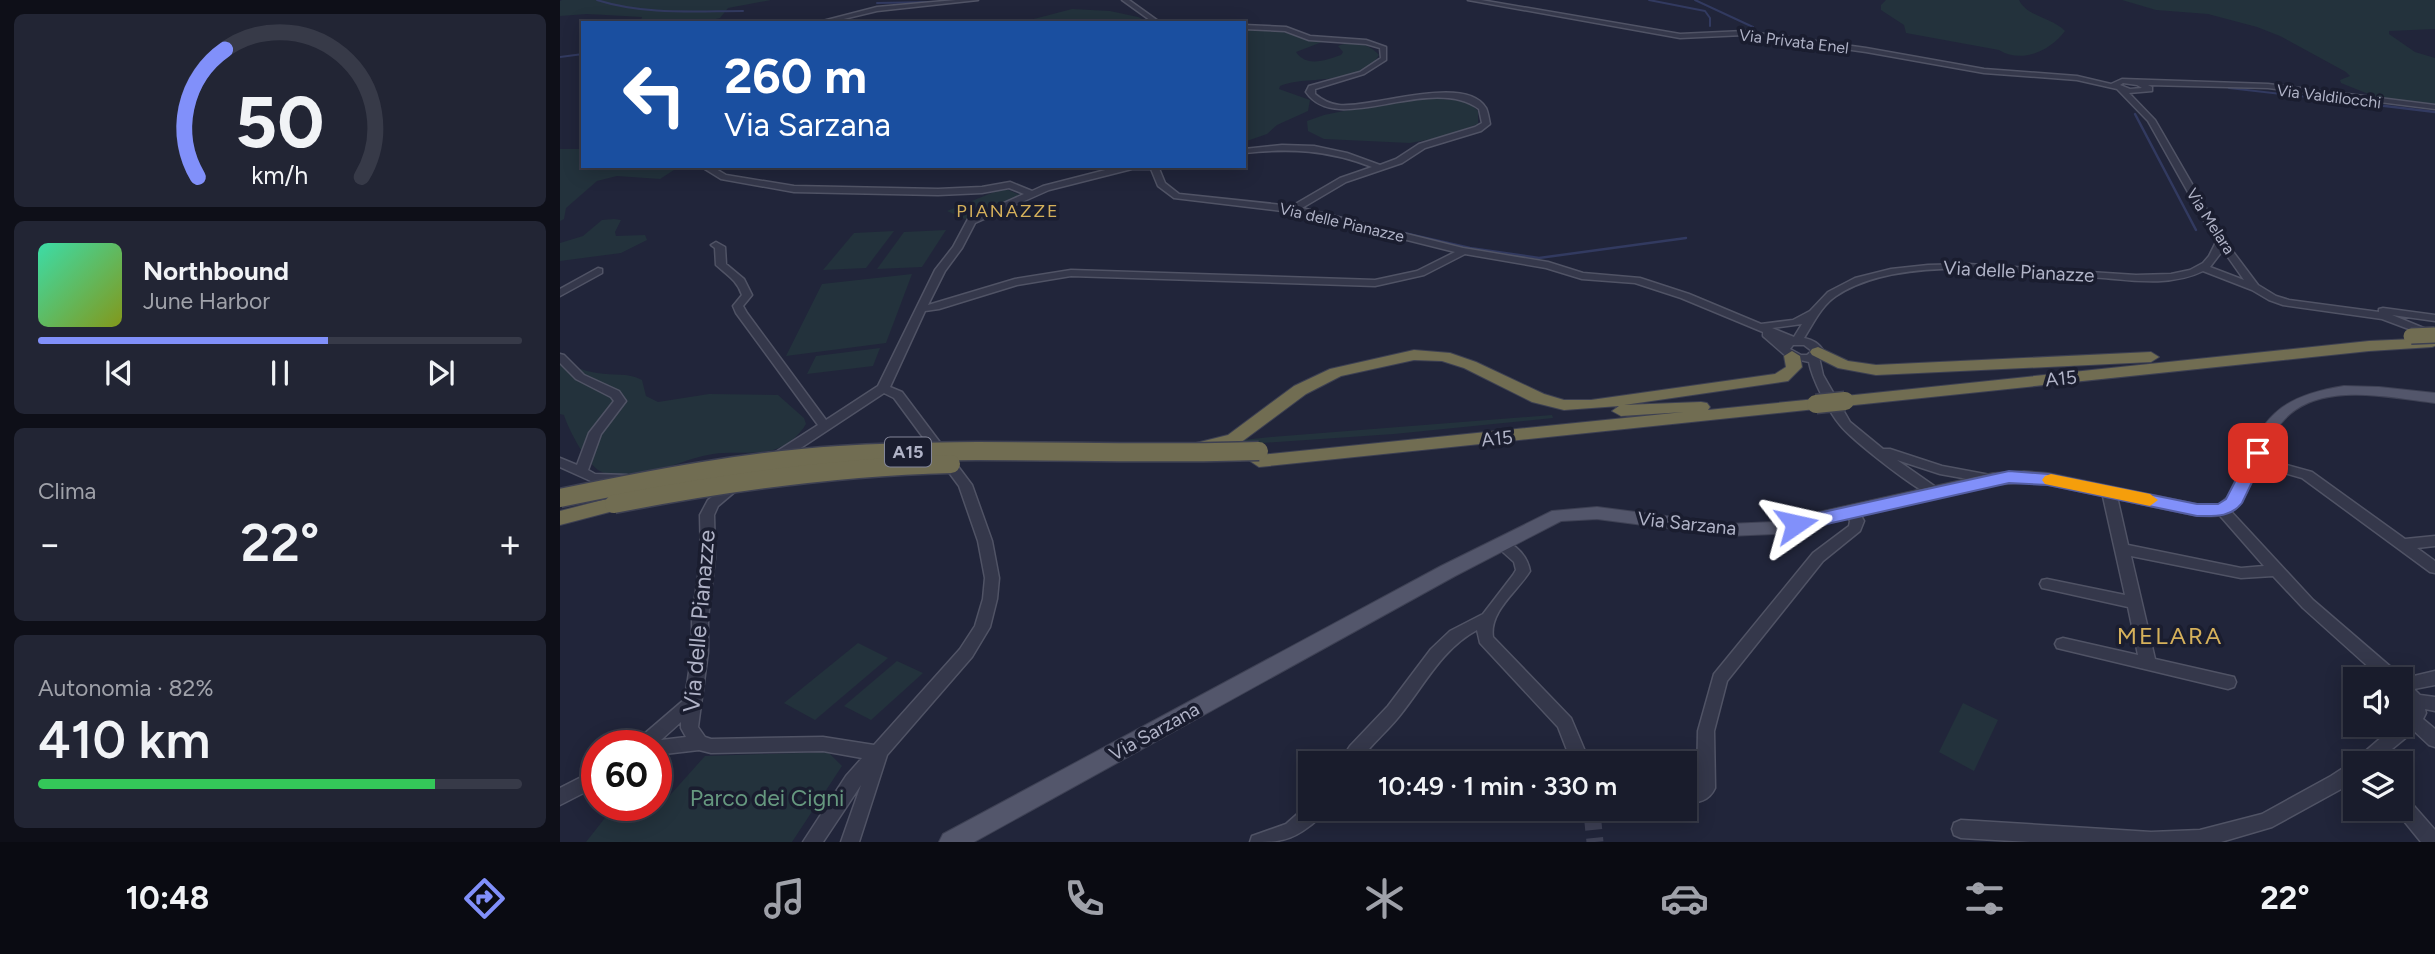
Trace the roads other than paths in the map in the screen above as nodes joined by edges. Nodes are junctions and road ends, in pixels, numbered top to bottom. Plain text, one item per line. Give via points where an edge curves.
1 (975, 0) edge
2 (1125, 0) edge
3 (1471, 0) edge
4 (826, 21) edge
5 (1155, 21) edge
6 (1246, 27) edge
7 (2240, 85) joint
8 (2120, 86) junction
9 (2142, 89) junction
10 (2435, 108) edge
11 (2151, 120) junction
12 (1246, 151) edge
13 (708, 168) edge
14 (1122, 168) edge
15 (1154, 168) edge
16 (1381, 168) junction
17 (1032, 195) junction
18 (1294, 209) junction
19 (2221, 242) junction
20 (716, 245) dead end
21 (1463, 251) junction
22 (2204, 267) junction
23 (598, 271) dead end
24 (2252, 284) junction
25 (2261, 292) junction
26 (560, 293) edge
27 (2289, 302) junction
28 (920, 309) junction
29 (1814, 312) junction
30 (2435, 320) edge
31 (1749, 324) junction
32 (2426, 338) edge
33 (2364, 342) junction
34 (1793, 349) junction
35 (1815, 352) junction
36 (560, 357) edge
37 (2151, 357) junction
38 (1817, 375) junction
39 (883, 388) junction
40 (1843, 397) junction
41 (2435, 398) edge
42 (1814, 400) junction
43 (1704, 407) junction
44 (1546, 412) dead end
45 (824, 425) junction
46 (784, 452) junction
47 (1095, 453) junction
48 (1259, 456) junction
49 (2255, 460) junction
50 (560, 462) edge
51 (1907, 467) junction
52 (581, 473) junction
53 (1993, 479) junction
54 (2109, 492) junction
55 (1935, 493) junction
56 (560, 498) edge
57 (1896, 502) junction
58 (2222, 510) junction
59 (1853, 513) junction
60 (560, 518) edge
61 (2435, 541) edge
62 (1502, 544) junction
63 (2402, 544) junction
64 (2123, 550) junction
65 (2435, 568) edge
66 (2276, 570) junction
67 (2047, 584) dead end
68 (2135, 603) junction
69 (1487, 618) junction
70 (2063, 643) dead end
71 (2148, 663) junction
72 (2379, 667) edge
73 (2435, 678) edge
74 (2228, 682) dead end
75 (2413, 683) edge
76 (694, 701) junction
77 (2415, 701) joint
78 (2435, 704) edge
79 (2414, 721) junction
80 (660, 730) edge
81 (2435, 740) edge
82 (699, 743) junction
83 (672, 746) edge
84 (1356, 751) edge
85 (1576, 751) edge
86 (2378, 751) edge
87 (879, 753) junction
88 (2343, 778) edge
89 (581, 786) edge
90 (1697, 795) edge
91 (560, 797) edge
92 (2413, 818) edge
93 (1303, 821) edge
94 (1961, 829) dead end
95 (853, 838) edge
96 (812, 842) edge
97 (951, 842) edge
98 (1259, 842) edge
99 (2433, 842) edge

1 - 4 street via 877,9
2 - 5 street
3 - 8 street, Via Privata Enel via 1680,36 1744,33 1998,73
6 - 16 street via 1286,29 1309,38 1383,47 1384,59 1370,70 1312,88 1312,97 1329,105 1348,108 1434,96 1462,97 1481,104 1486,124 1422,146
7 - 9 street
7 - 10 street, Via Valdilocchi via 2297,88
8 - 9 street, Via Privata Enel
8 - 11 street
9 - 10 street, Via Valdilocchi via 2223,86
9 - 11 street
11 - 19 street, Via Melara
12 - 16 street via 1291,146 1336,150
13 - 17 street via 724,177 794,189 926,192 1010,185
14 - 17 street, Via delle Pianazze
15 - 18 street, Via delle Pianazze via 1161,184 1177,196
16 - 18 street via 1343,180
17 - 28 street, Via delle Pianazze via 969,223
18 - 21 street, Via delle Pianazze
19 - 22 street via 2215,258
19 - 24 street, Via Melara
20 - 45 street via 721,265 737,274 746,291 737,310
21 - 28 street via 1428,271 1375,284 1071,273 1015,282
21 - 31 street, Via delle Pianazze via 1548,265 1581,276 1636,280
22 - 24 street via 2231,271
22 - 25 street
22 - 29 street, Via delle Pianazze via 2145,277 1958,267 1903,269 1847,285
23 - 26 street
24 - 25 street, Via Melara
25 - 27 street, Via Melara
27 - 30 street, Via Melara
27 - 32 street, Via Melara via 2384,317
28 - 39 street, Via delle Pianazze
29 - 31 street, Via delle Pianazze via 1780,327
29 - 34 street, Via delle Pianazze
29 - 35 street, Via delle Pianazze
30 - 32 street via 2424,326
31 - 34 street, Via delle Pianazze
32 - 33 highway, A15
33 - 37 highway, A15
33 - 40 highway, A15
34 - 35 street
34 - 35 street
34 - 38 street, Via delle Pianazze
34 - 47 highway via 1794,367 1787,377 1577,405 1538,398 1444,356 1413,355 1360,365 1322,379 1234,439 1200,448
35 - 37 highway via 1844,365 1876,370
35 - 38 street, Via delle Pianazze
36 - 52 street via 580,377 620,401 596,433
37 - 40 highway, A15
38 - 51 street, Via delle Pianazze via 1845,424
39 - 45 street, Via delle Pianazze
39 - 87 street via 898,395 965,485 985,541 992,578 982,627
40 - 42 highway, A15, bridge
41 - 49 main road via 2355,388 2305,401 2278,416
42 - 43 highway, A15
42 - 48 highway, A15
43 - 44 highway via 1578,415
43 - 48 highway, A15
45 - 46 street, Via delle Pianazze
46 - 52 street via 611,480
46 - 76 street, Via delle Pianazze via 713,503 707,515 708,557
47 - 48 highway, A15 / A15, bridge
47 - 56 highway, A15 / A15, bridge via 909,452 784,459
48 - 60 highway, A15 / A15, bridge via 882,465 796,472
49 - 58 main road via 2233,503
49 - 63 street via 2307,475
50 - 52 street
51 - 53 street, Via delle Pianazze
51 - 55 street, Via delle Pianazze
51 - 57 street via 1907,487
53 - 54 main road, Via Sarzana via 2024,477
53 - 55 main road, Via Sarzana
54 - 58 main road, Via Sarzana via 2197,510
54 - 64 street
55 - 57 main road, Via Sarzana
57 - 59 main road, Via Sarzana
58 - 66 street
59 - 62 main road, Via Sarzana via 1751,530 1574,512 1544,521
59 - 90 street via 1855,528 1818,557 1720,679 1706,731 1706,788
61 - 63 street
62 - 69 street via 1521,560 1523,571
62 - 97 main road, Via Sarzana
63 - 65 street
64 - 66 street via 2241,573
64 - 68 street
66 - 72 street
67 - 68 street
68 - 71 street
69 - 84 street via 1455,635 1437,653 1394,711
69 - 85 street via 1486,639 1565,723
70 - 71 street
71 - 74 street
73 - 75 street
76 - 80 street
76 - 82 street, Via delle Pianazze via 689,728
77 - 78 street
77 - 79 street via 2418,713
79 - 81 street
79 - 86 street
82 - 83 street
82 - 87 street via 823,744
87 - 95 street
87 - 96 street via 852,782
88 - 94 street via 2266,821 2200,839 2151,841
89 - 91 street
92 - 99 street
93 - 98 street via 1292,831

